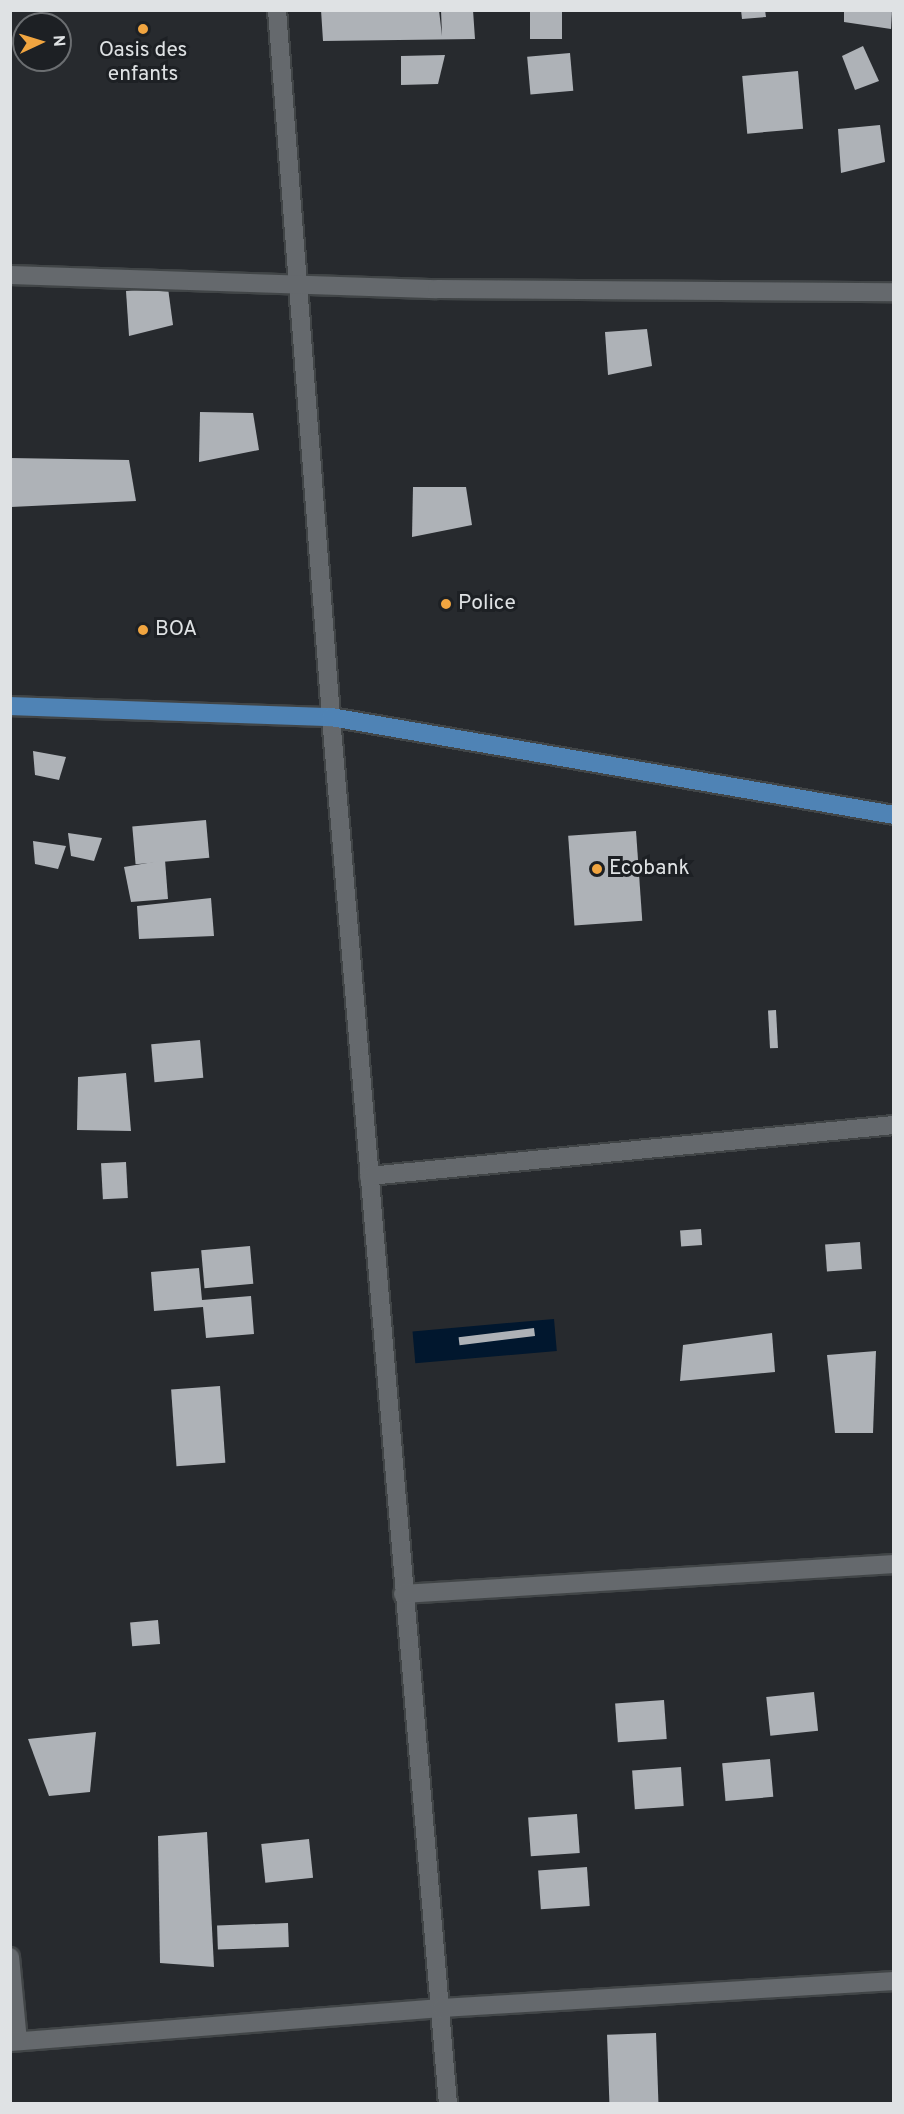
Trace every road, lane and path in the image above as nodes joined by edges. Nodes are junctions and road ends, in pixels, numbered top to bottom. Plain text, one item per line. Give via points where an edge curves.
1 (277, 10) edge
2 (10, 275) edge
3 (298, 285) junction
4 (894, 292) edge
5 (10, 706) edge
6 (331, 717) junction
7 (894, 815) edge
8 (894, 1125) edge
9 (369, 1176) junction
10 (894, 1564) edge
11 (403, 1594) junction
12 (10, 1957) edge
13 (894, 1981) edge
14 (442, 2008) junction
15 (14, 2041) edge
16 (448, 2103) edge

1 - 3 street
2 - 3 street
3 - 4 street
3 - 6 street
5 - 6 main road
6 - 7 main road
6 - 9 street
8 - 9 street
9 - 11 street
10 - 11 street
11 - 14 street
12 - 15 street
13 - 14 street
14 - 15 street
14 - 16 street

